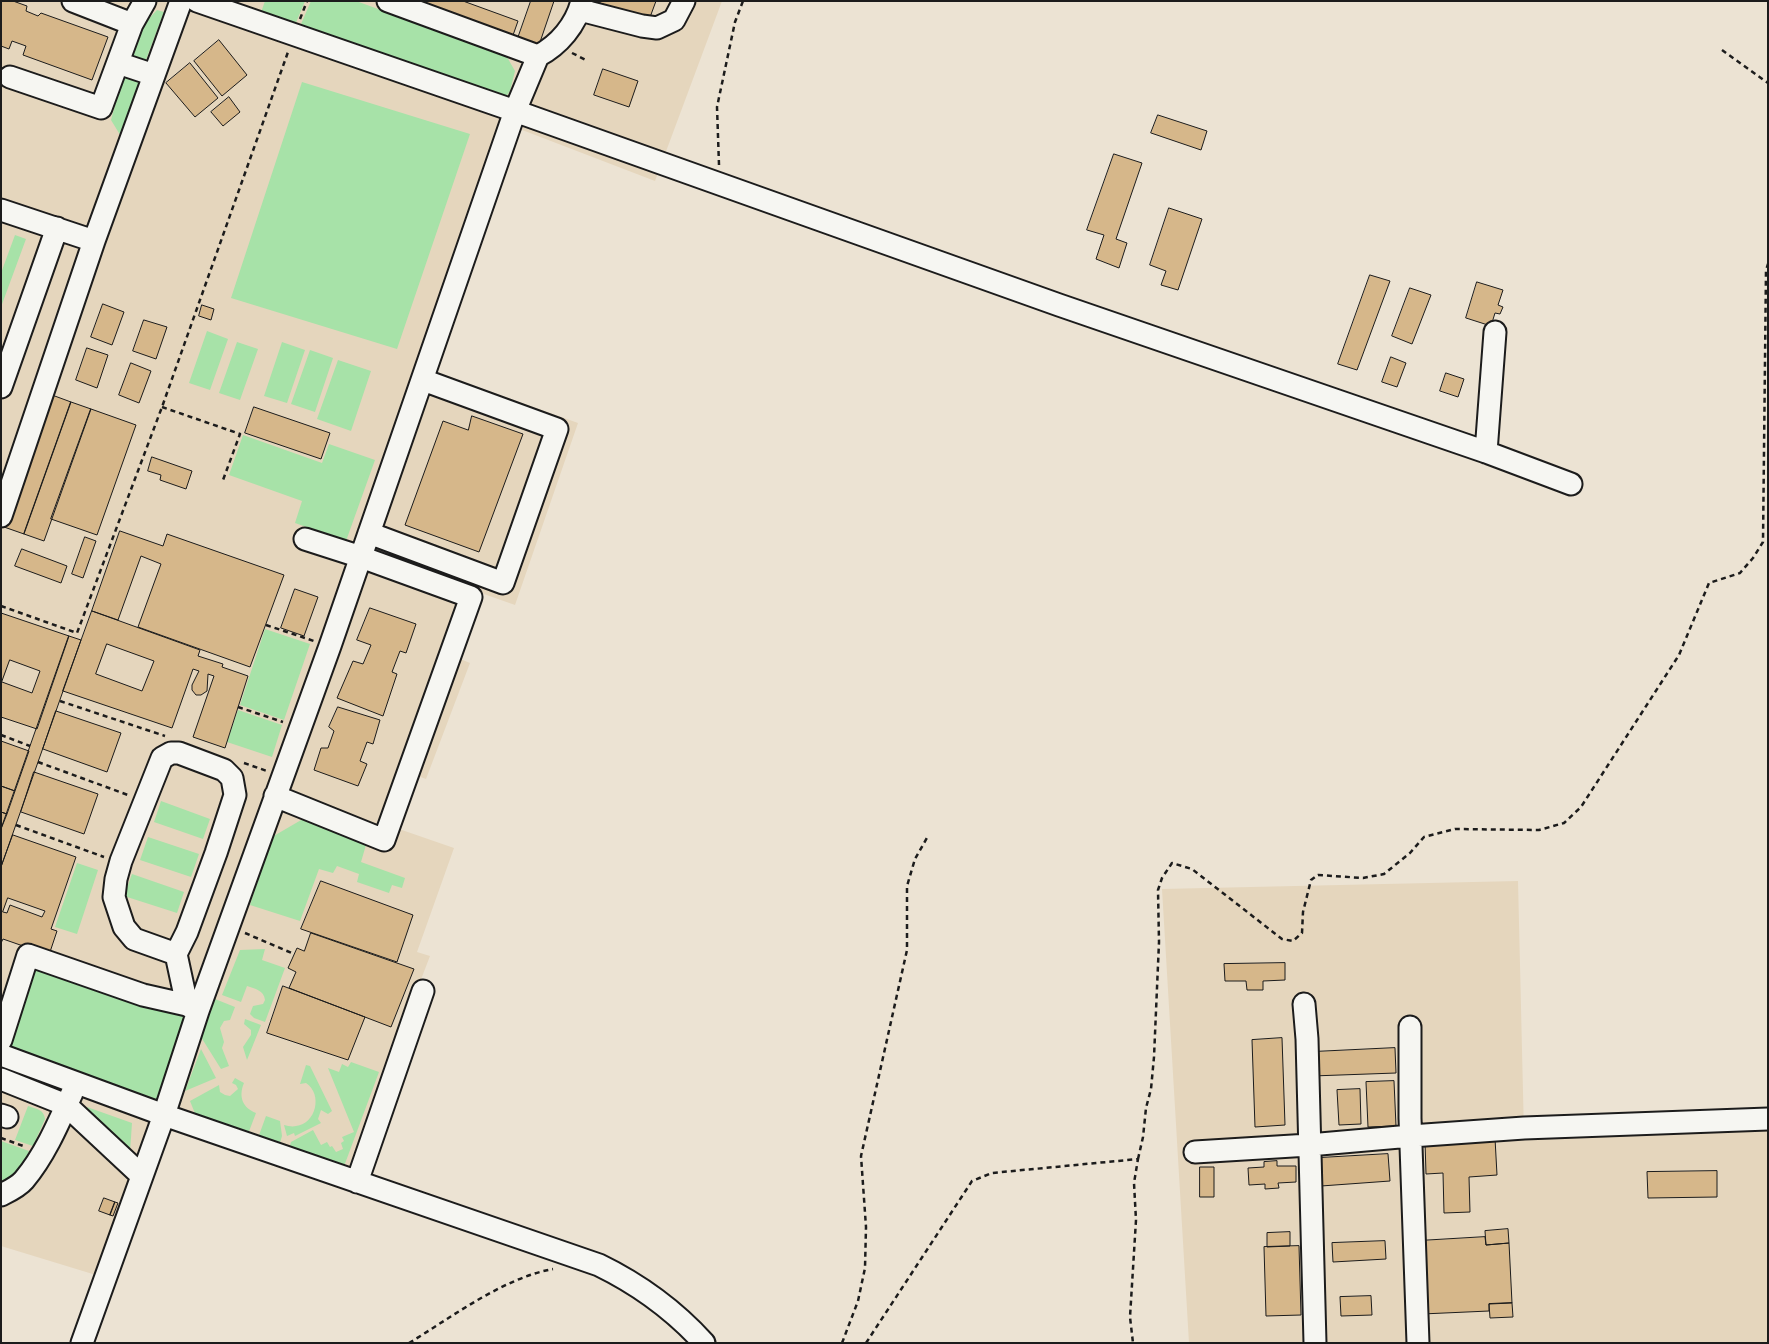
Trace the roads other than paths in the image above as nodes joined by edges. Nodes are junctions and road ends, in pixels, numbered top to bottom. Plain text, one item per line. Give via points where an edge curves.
1 (72, 1) edge
2 (145, 1) edge
3 (154, 1) edge
4 (388, 1) edge
5 (684, 1) edge
6 (186, 4) edge
7 (581, 5) edge
8 (132, 24) junction
9 (538, 56) junction
10 (118, 63) junction
11 (154, 75) junction
12 (10, 77) dead end
13 (515, 111) junction
14 (1, 210) edge
15 (56, 228) junction
16 (94, 241) junction
17 (1496, 332) dead end
18 (423, 380) junction
19 (1, 387) edge
20 (1486, 452) junction
21 (9, 467) edge
22 (1572, 484) dead end
23 (1, 516) edge
24 (369, 534) junction
25 (305, 539) dead end
26 (361, 557) junction
27 (275, 796) junction
28 (176, 954) junction
29 (423, 992) dead end
30 (1304, 1004) dead end
31 (192, 1008) junction
32 (1410, 1027) dead end
33 (1, 1040) edge
34 (1, 1055) edge
35 (1, 1079) edge
36 (77, 1082) junction
37 (66, 1105) junction
38 (164, 1115) junction
39 (1768, 1119) edge
40 (1411, 1136) junction
41 (1309, 1146) junction
42 (1195, 1152) dead end
43 (142, 1176) junction
44 (357, 1182) junction
45 (1, 1195) edge
46 (82, 1343) edge
47 (704, 1343) edge
48 (1315, 1343) edge
49 (1418, 1343) edge

1 - 8 street
2 - 8 street
3 - 6 street
4 - 9 street
5 - 7 street via 674,20 657,28
6 - 11 street
6 - 13 street via 294,35
7 - 9 street via 577,18 565,34
8 - 10 street
9 - 13 street
10 - 11 street
10 - 12 street via 101,108
11 - 16 street
13 - 18 street
13 - 20 street via 1059,305
14 - 15 street
15 - 16 street
15 - 19 street
16 - 21 street
17 - 20 street
18 - 24 street
18 - 24 street via 556,428 503,583
20 - 22 street
21 - 23 street
24 - 26 street
25 - 26 street
26 - 27 street
26 - 27 street via 471,597 384,840
27 - 31 street
28 - 28 street via 187,932 235,795 232,778 224,770 171,753 162,758 121,861 114,896 124,927 134,939
28 - 31 street
29 - 44 street
30 - 41 street
31 - 33 street via 143,995 28,955
31 - 38 street
32 - 40 street
34 - 36 street
35 - 37 street
36 - 37 street
36 - 38 street
37 - 43 street
37 - 45 street via 24,1180
38 - 43 street
38 - 44 street
39 - 40 street
40 - 41 street
40 - 49 street
41 - 42 street
41 - 48 street
43 - 46 street
44 - 47 street via 599,1265 662,1304

